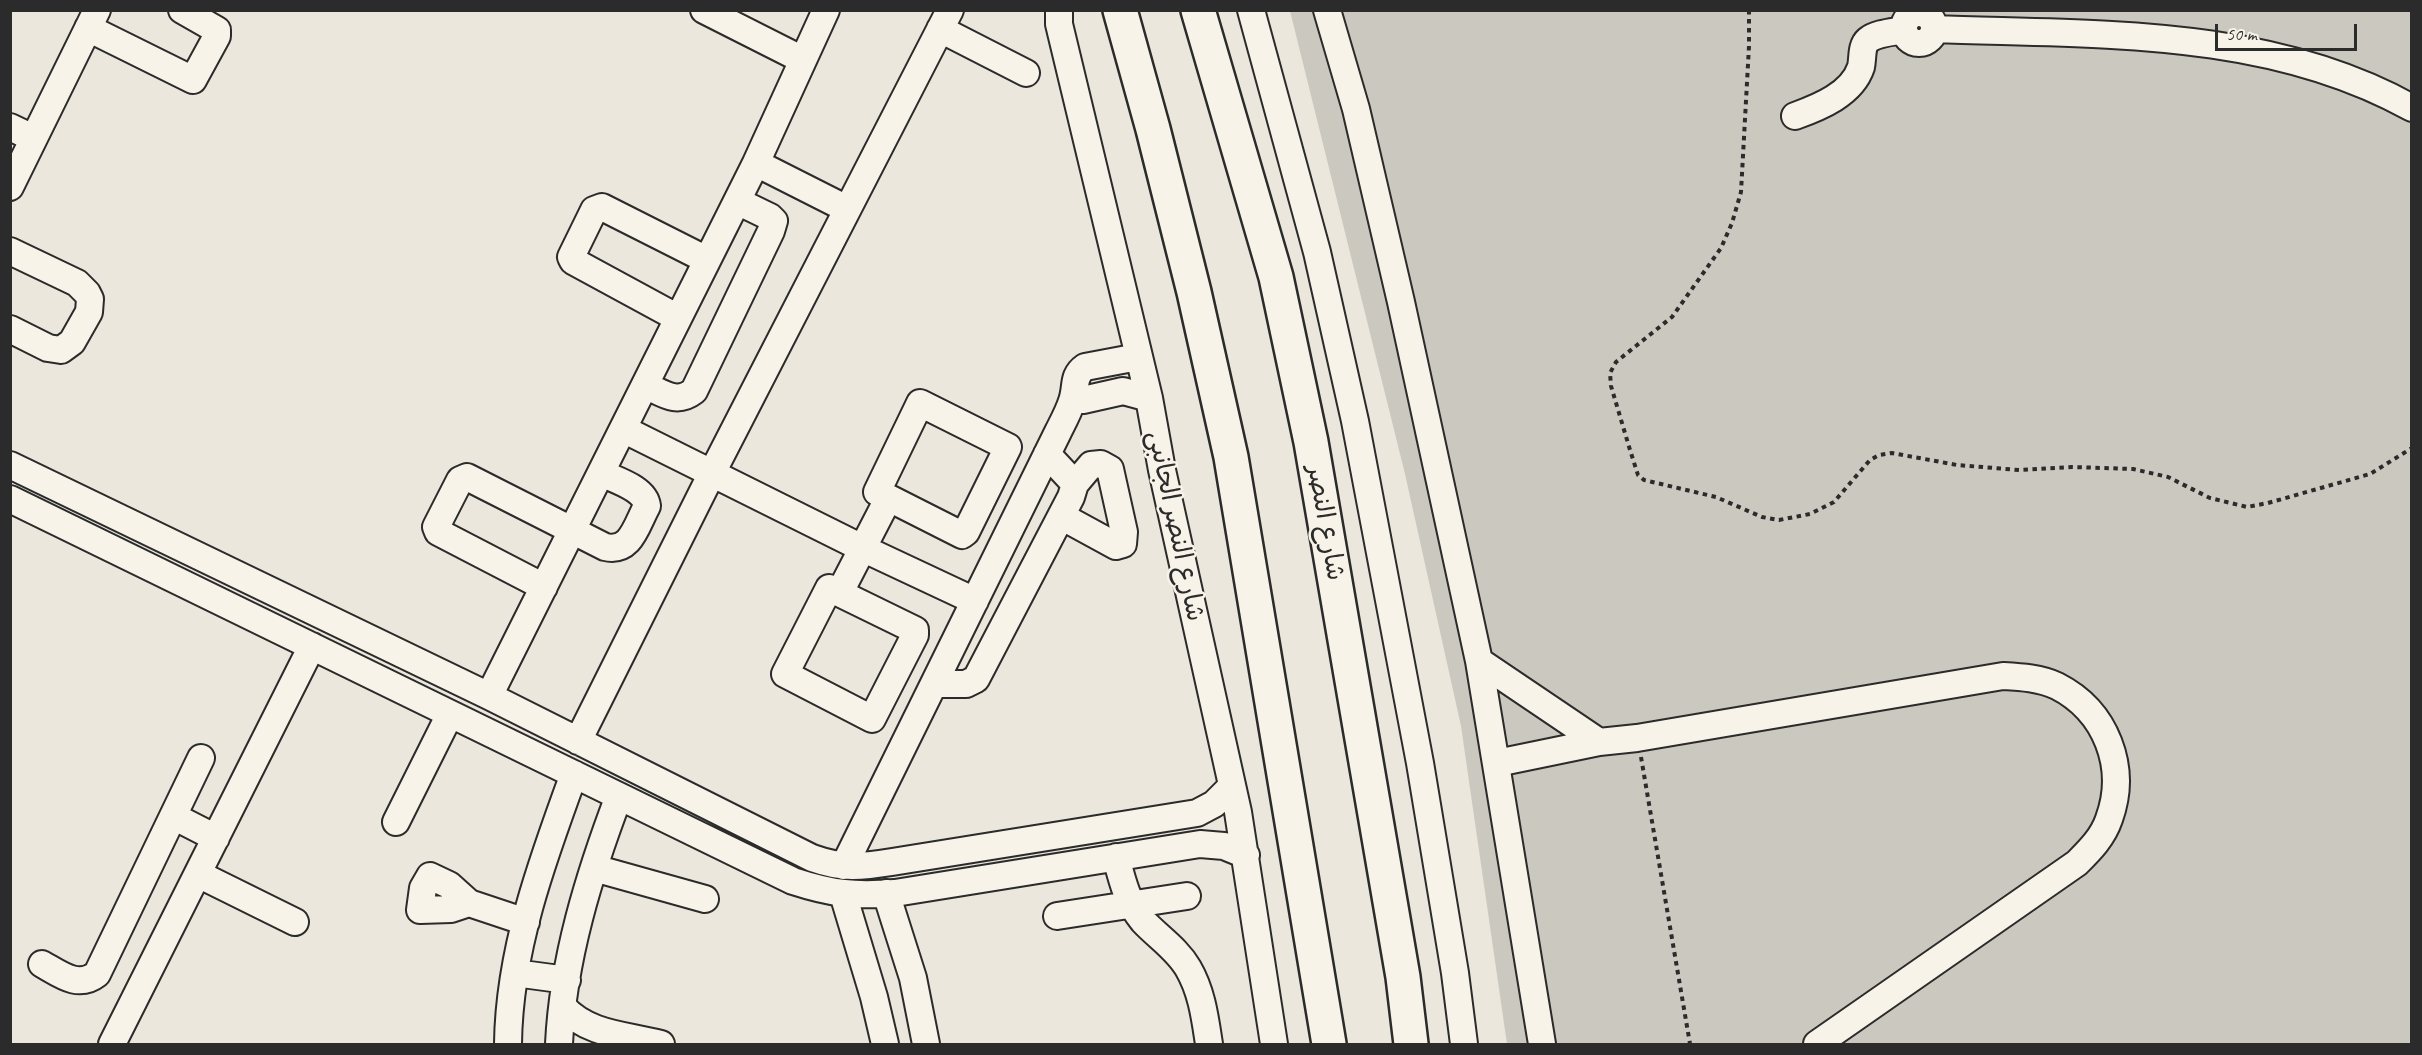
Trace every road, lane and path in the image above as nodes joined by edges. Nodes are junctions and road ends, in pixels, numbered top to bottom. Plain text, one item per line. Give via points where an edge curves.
1 (182, 10) edge
2 (704, 10) edge
3 (826, 10) edge
4 (1059, 10) edge
5 (1120, 10) edge
6 (1198, 10) edge
7 (1251, 10) edge
8 (1327, 10) edge
9 (1749, 10) edge
10 (93, 19) edge
11 (945, 20) edge
12 (803, 60) junction
13 (1026, 73) dead end
14 (2412, 108) edge
15 (1795, 116) dead end
16 (10, 127) edge
17 (33, 138) junction
18 (756, 163) junction
19 (11, 184) edge
20 (737, 201) junction
21 (847, 209) junction
22 (10, 251) edge
23 (707, 260) junction
24 (678, 318) junction
25 (10, 329) edge
26 (1138, 357) junction
27 (645, 385) junction
28 (1149, 398) junction
29 (1073, 399) junction
30 (622, 429) junction
31 (1008, 447) junction
32 (2412, 448) edge
33 (1045, 459) junction
34 (10, 465) edge
35 (601, 473) junction
36 (711, 473) junction
37 (1075, 484) junction
38 (888, 499) junction
39 (13, 506) edge
40 (1061, 516) junction
41 (573, 531) junction
42 (862, 549) junction
43 (544, 587) junction
44 (840, 592) junction
45 (975, 601) junction
46 (312, 646) junction
47 (396, 651) junction
48 (1479, 661) junction
49 (382, 680) junction
50 (934, 684) junction
51 (489, 696) junction
52 (450, 714) junction
53 (872, 719) junction
54 (907, 738) junction
55 (1637, 738) junction
56 (578, 741) junction
57 (1599, 742) junction
58 (201, 758) dead end
59 (1497, 763) junction
60 (573, 774) junction
61 (1232, 786) junction
62 (619, 796) junction
63 (173, 816) junction
64 (396, 822) dead end
65 (1132, 824) junction
66 (216, 838) junction
67 (1127, 855) junction
68 (1246, 855) junction
69 (844, 866) junction
70 (594, 868) junction
71 (198, 874) junction
72 (886, 893) junction
73 (843, 894) junction
74 (1187, 896) dead end
75 (705, 899) dead end
76 (469, 903) dead end
77 (1132, 904) junction
78 (1057, 916) dead end
79 (295, 922) dead end
80 (526, 922) junction
81 (42, 964) dead end
82 (515, 973) junction
83 (567, 980) junction
84 (563, 1007) junction
85 (112, 1044) edge
86 (508, 1044) edge
87 (559, 1044) edge
88 (661, 1044) edge
89 (885, 1044) edge
90 (926, 1044) edge
91 (1209, 1044) edge
92 (1274, 1044) edge
93 (1329, 1044) edge
94 (1411, 1044) edge
95 (1464, 1044) edge
96 (1542, 1044) edge
97 (1690, 1044) edge
98 (1817, 1044) edge

1 - 10 street via 217,30 193,80
2 - 12 street
3 - 12 street
4 - 26 street, شارع النصر الجانبى via 1059,24
5 - 93 main road via 1232,456
6 - 94 main road, شارع النصر via 1276,277 1309,431
7 - 95 street via 1317,252 1355,421 1420,763
8 - 48 street via 1356,109
9 - 32 path via 1741,192 1732,223 1720,248 1672,318 1616,362 1610,373 1629,450 1638,475 1644,480 1716,497 1762,517 1779,520 1810,514 1834,502 1870,460 1892,453 1957,465 2019,470 2133,469 2168,477 2210,498 2247,507 2370,474
10 - 17 street
11 - 13 street
11 - 21 street
12 - 18 street
14 - 15 street via 2310,65 2226,47 2155,38 1935,29 1931,18 1922,13 1911,15 1904,30 1869,39 1852,83 1826,103
16 - 17 street
17 - 19 street
18 - 20 street
18 - 21 street
20 - 23 street
20 - 27 street via 774,221 694,391 676,399
21 - 36 street
22 - 25 street via 77,283 87,293 90,306 72,342 61,350 48,348
23 - 24 street
23 - 24 street via 602,207 594,210 571,257 573,261
24 - 27 street
26 - 28 street, شارع النصر الجانبى
26 - 29 street via 1085,367 1074,382
27 - 30 street
28 - 29 street via 1123,391
28 - 61 street, شارع النصر الجانبى
29 - 33 street
30 - 35 street
30 - 36 street
31 - 33 street
31 - 38 street via 962,535
31 - 38 street via 920,403 878,487 877,492
33 - 37 street
33 - 45 street
34 - 47 street
35 - 41 street
35 - 41 street via 639,492 647,506 626,545 617,550
36 - 42 street
36 - 56 street
37 - 40 street
37 - 40 street via 1096,463 1107,465 1124,532 1123,544 1116,546
38 - 42 street
39 - 46 street
40 - 50 street via 976,679 966,684
41 - 43 street
41 - 43 street via 467,477 460,480 436,527 438,532
42 - 44 street
42 - 45 street
43 - 51 street
44 - 53 street via 915,630
44 - 53 street via 829,588 825,591 785,674
45 - 50 street
46 - 49 street
46 - 66 street
47 - 49 street
47 - 51 street
48 - 57 street
48 - 59 street
49 - 52 street
50 - 54 street
51 - 56 street
52 - 60 street
52 - 64 street
53 - 54 street
54 - 69 street
55 - 57 street
55 - 97 path
55 - 98 street via 2003,676 2055,685 2078,699 2097,718 2116,768 2116,795 2096,844 2077,863
56 - 69 street via 812,858
57 - 59 street
58 - 63 street
59 - 96 street
60 - 62 street
60 - 80 street
61 - 65 street via 1214,804 1197,813
61 - 68 street, شارع النصر الجانبى
62 - 70 street
62 - 73 street via 794,881
63 - 66 street
63 - 81 street via 97,974 76,981
65 - 67 street
65 - 69 street
66 - 71 street
67 - 68 street via 1200,844 1224,846
67 - 72 street
67 - 77 street via 1123,886
68 - 92 street, شارع النصر الجانبى
70 - 75 street
70 - 83 street
71 - 79 street
71 - 85 street
72 - 73 street
72 - 90 street via 913,978
73 - 89 street
74 - 77 street
76 - 80 street
77 - 78 street
77 - 91 street via 1187,966 1203,1005
80 - 82 street
82 - 83 street
82 - 86 street
83 - 84 street
84 - 87 street
84 - 88 street via 587,1026

